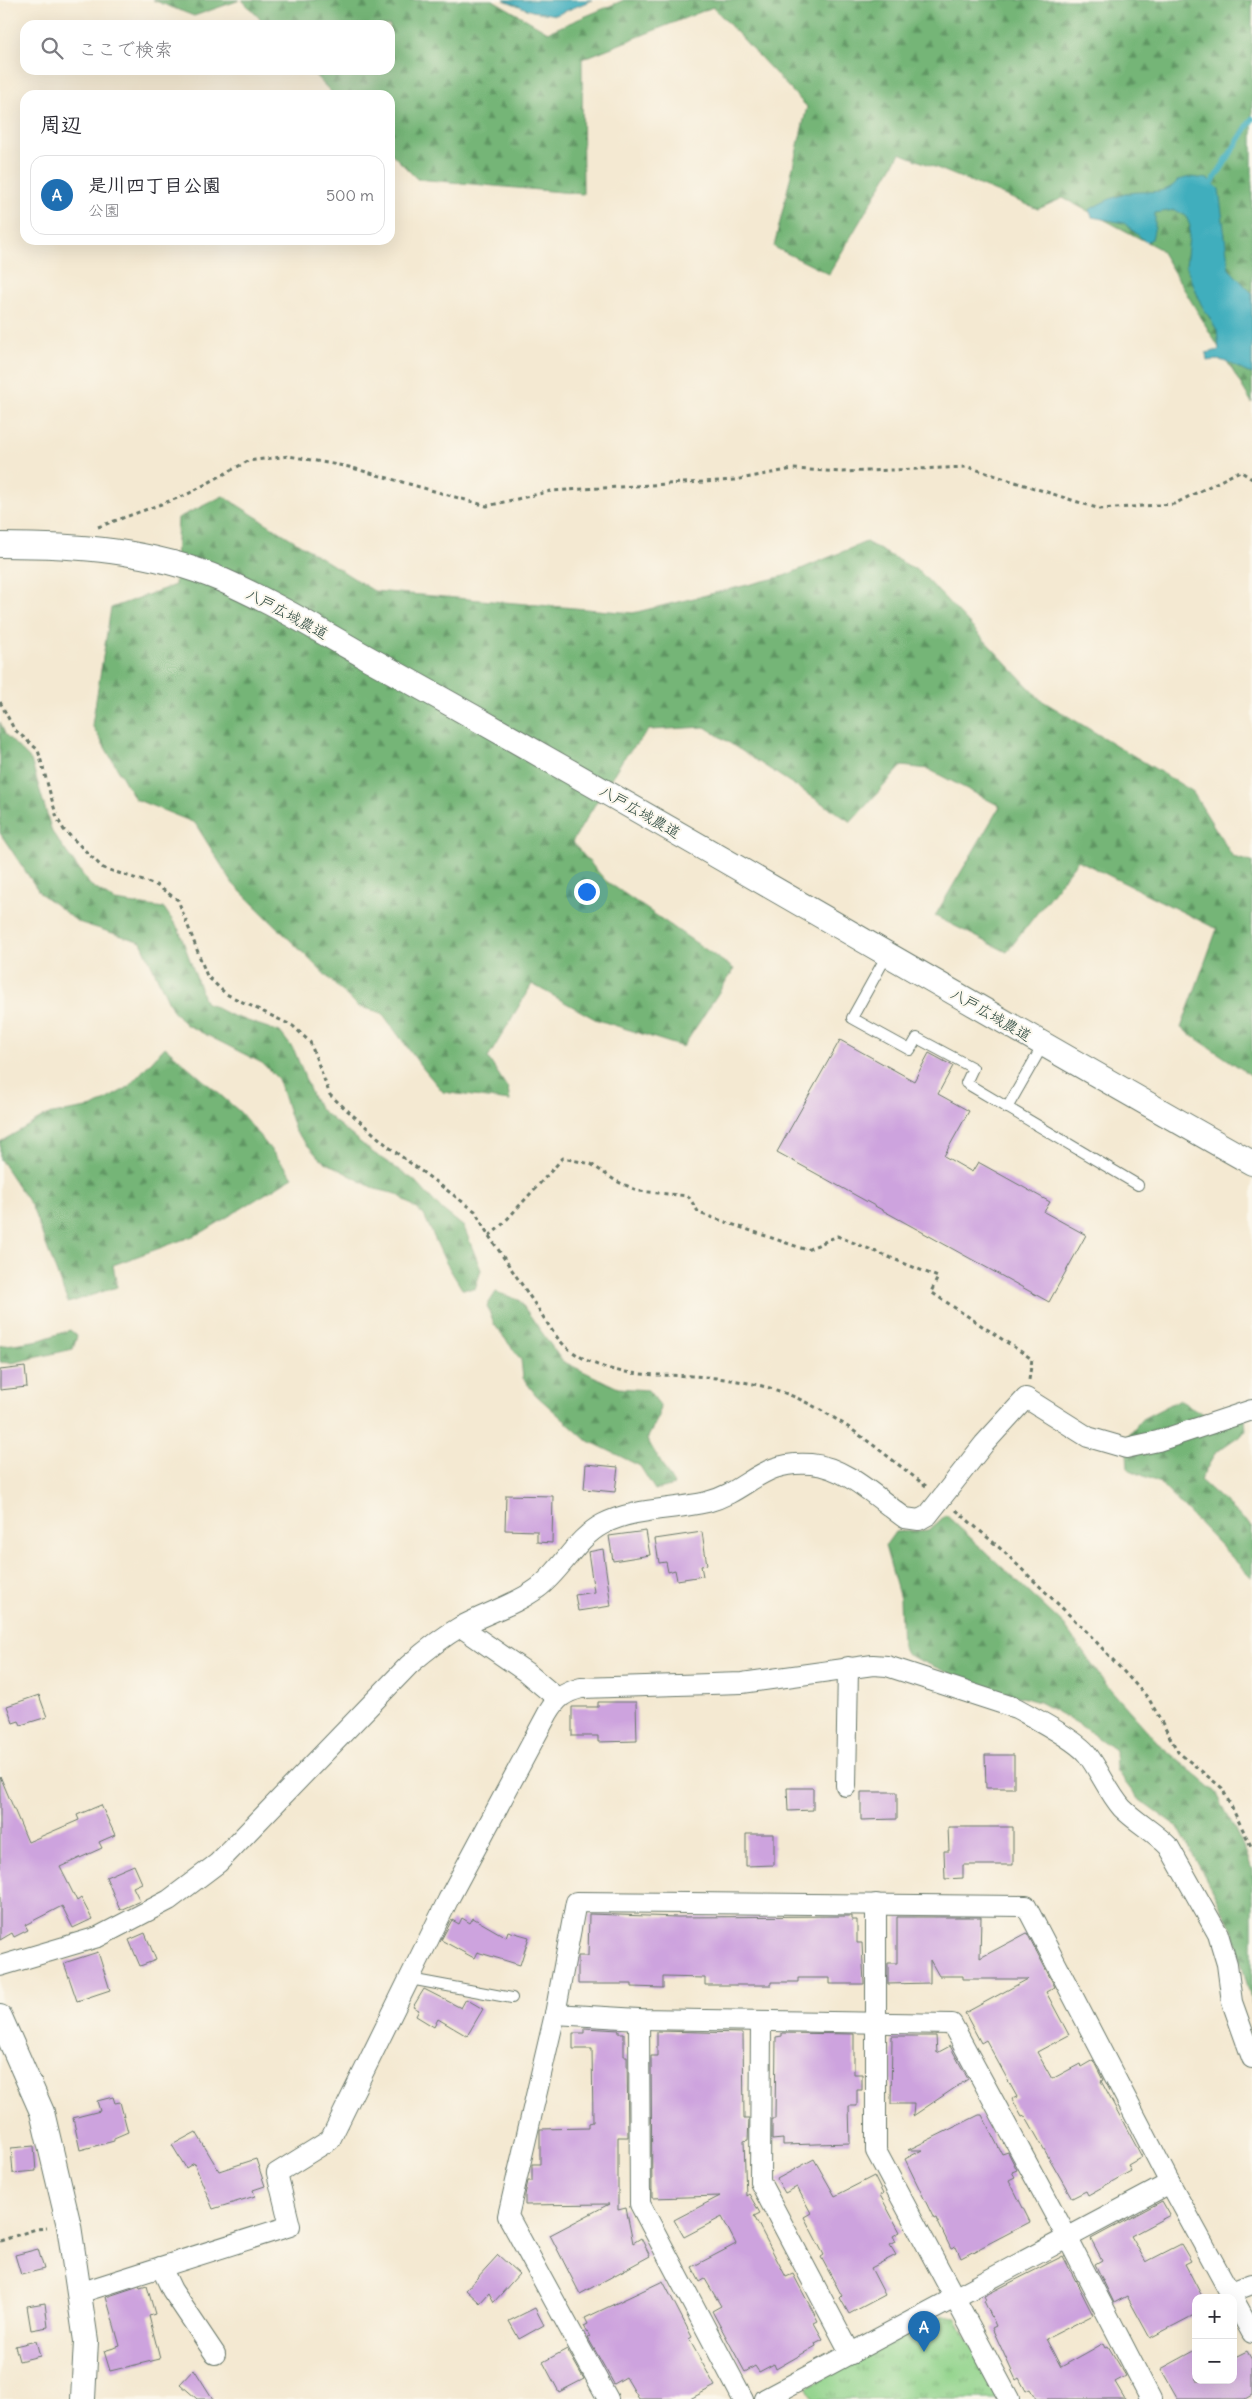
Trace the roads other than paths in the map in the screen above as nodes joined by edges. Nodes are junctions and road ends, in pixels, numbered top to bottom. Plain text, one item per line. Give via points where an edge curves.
1 (0, 545) edge
2 (887, 954) junction
3 (1043, 1045) junction
4 (1007, 1108) junction
5 (1252, 1163) edge
6 (1138, 1185) dead end
7 (1252, 1410) edge
8 (461, 1627) junction
9 (848, 1667) junction
10 (557, 1698) junction
11 (846, 1786) dead end
12 (876, 1904) junction
13 (0, 1966) edge
14 (410, 1978) junction
15 (512, 1998) dead end
16 (555, 2014) junction
17 (0, 2016) edge
18 (639, 2018) junction
19 (760, 2021) junction
20 (876, 2021) junction
21 (1252, 2058) edge
22 (1170, 2183) junction
23 (1068, 2239) junction
24 (161, 2267) junction
25 (1252, 2284) edge
26 (1231, 2292) junction
27 (79, 2293) junction
28 (956, 2299) junction
29 (1252, 2333) edge
30 (215, 2354) dead end
31 (851, 2354) junction
32 (83, 2399) edge
33 (608, 2399) edge
34 (743, 2399) edge
35 (765, 2399) edge
36 (1009, 2399) edge
37 (1151, 2399) edge

1 - 2 street, 八戸広域農道 via 58,545 115,550 221,580 316,628
2 - 3 street, 八戸広域農道
2 - 4 lane via 852,1018 910,1050 917,1038 973,1068 966,1083
3 - 4 lane
3 - 5 street, 八戸広域農道
4 - 6 lane
7 - 8 street via 1158,1441 1126,1448 1088,1437 1026,1398 984,1444 928,1515 919,1520 905,1518 837,1470 813,1464 786,1463 760,1473 726,1495 707,1502 628,1515 602,1524 582,1540 540,1587
8 - 10 street
8 - 13 street via 438,1640 409,1665 218,1864 168,1900 98,1938
9 - 10 street via 742,1683 581,1688
9 - 11 street
9 - 21 street via 887,1666 1016,1708 1086,1752 1121,1806 1138,1824 1169,1847 1201,1901 1218,1934 1227,1964 1232,2002
10 - 14 street via 448,1900
12 - 16 street via 576,1902
12 - 20 street
12 - 22 street via 1026,1906
14 - 15 lane
14 - 24 street via 330,2140 277,2173 290,2226
16 - 18 street
16 - 33 street via 508,2216
17 - 27 street via 42,2112 70,2226
18 - 19 street
18 - 34 street via 640,2204
19 - 20 street
19 - 31 street via 760,2182
20 - 23 street via 952,2024
20 - 28 street via 876,2151
22 - 23 street
22 - 26 street
23 - 28 street
23 - 37 street
24 - 27 street
24 - 30 street via 172,2290
25 - 26 street
26 - 29 street
27 - 32 street via 86,2341
28 - 31 street
28 - 36 street
31 - 35 street

